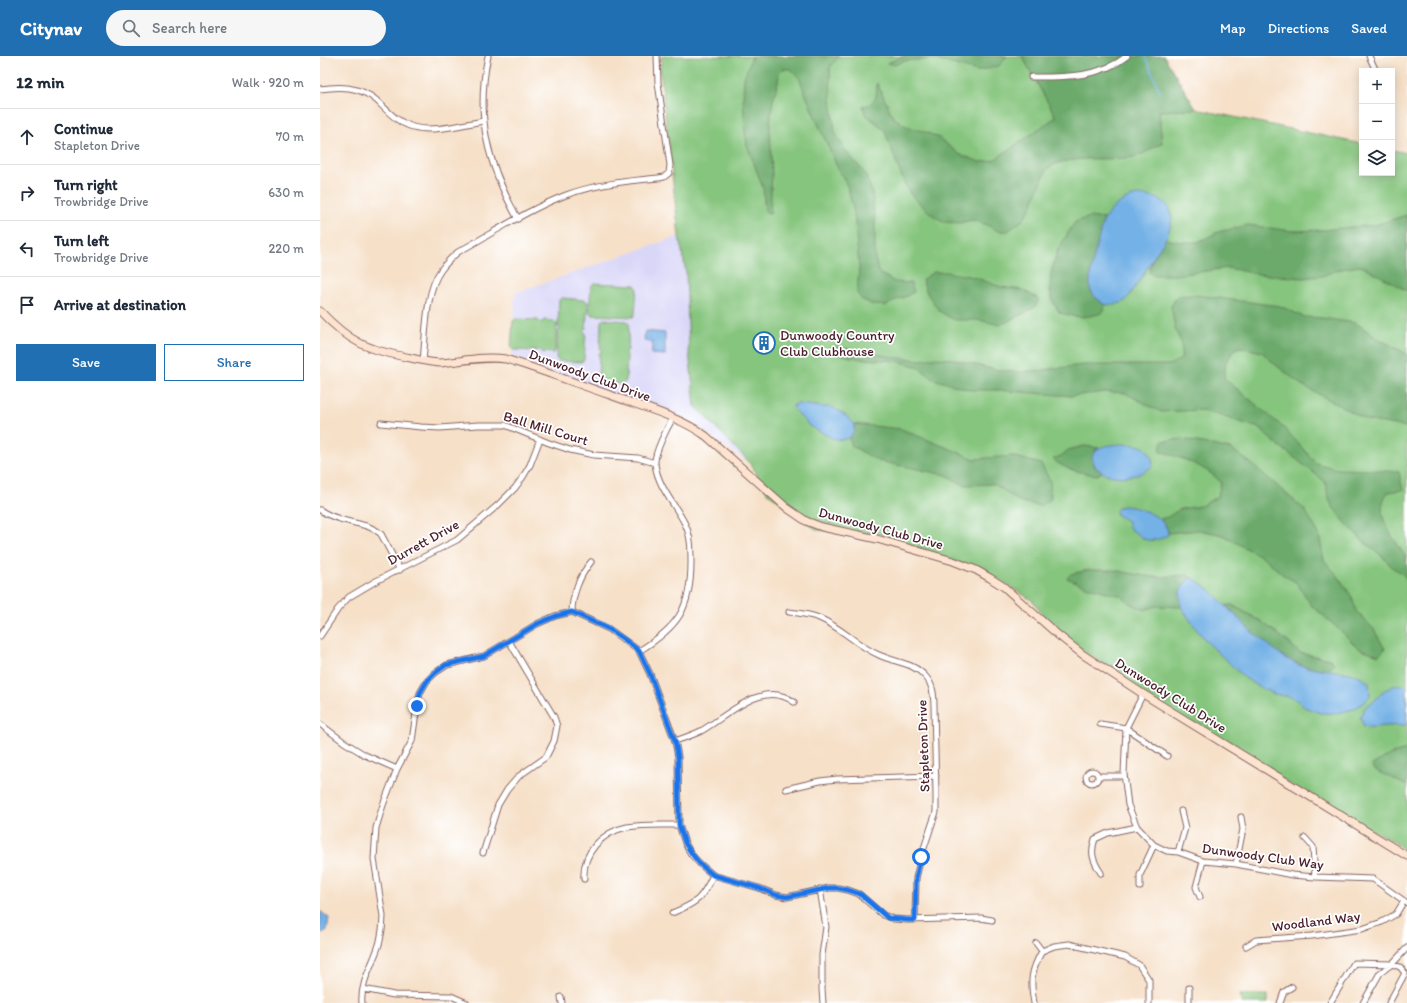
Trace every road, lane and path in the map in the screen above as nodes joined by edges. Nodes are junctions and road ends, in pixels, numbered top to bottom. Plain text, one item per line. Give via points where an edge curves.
1 (488, 56) edge
2 (657, 56) edge
3 (1127, 56) edge
4 (1369, 56) edge
5 (1375, 68) edge
6 (1031, 77) dead end
7 (320, 89) edge
8 (484, 121) junction
9 (518, 219) junction
10 (320, 311) edge
11 (423, 361) junction
12 (673, 418) junction
13 (381, 423) dead end
14 (540, 439) junction
15 (655, 462) junction
16 (320, 510) edge
17 (591, 562) dead end
18 (400, 570) junction
19 (572, 612) junction
20 (789, 612) dead end
21 (320, 636) edge
22 (508, 641) junction
23 (639, 651) junction
24 (1143, 694) junction
25 (794, 702) dead end
26 (1100, 724) dead end
27 (321, 726) edge
28 (1126, 728) junction
29 (675, 741) junction
30 (1167, 756) dead end
31 (397, 769) junction
32 (936, 776) junction
33 (1098, 776) dead end
34 (1124, 776) junction
35 (786, 789) dead end
36 (1181, 811) dead end
37 (1241, 817) dead end
38 (679, 825) junction
39 (1137, 828) junction
40 (1305, 838) dead end
41 (1154, 845) junction
42 (1178, 852) junction
43 (483, 853) dead end
44 (1407, 856) edge
45 (1203, 861) junction
46 (1236, 864) junction
47 (1101, 873) dead end
48 (713, 875) junction
49 (1314, 878) junction
50 (584, 879) dead end
51 (1140, 887) dead end
52 (820, 890) junction
53 (1200, 897) dead end
54 (1406, 902) edge
55 (672, 913) dead end
56 (915, 920) junction
57 (992, 920) dead end
58 (1036, 943) dead end
59 (1246, 946) dead end
60 (1407, 948) edge
61 (1042, 951) junction
62 (1392, 964) junction
63 (1292, 987) dead end
64 (1189, 988) dead end
65 (363, 989) junction
66 (1283, 1002) edge
67 (362, 1003) edge
68 (467, 1003) edge
69 (823, 1003) edge
70 (1034, 1003) edge
71 (1148, 1003) edge
72 (1188, 1003) edge
73 (1330, 1003) edge
74 (1363, 1003) edge
75 (1389, 1003) edge

1 - 8 street via 483,92
2 - 9 street via 669,173 664,177 582,190 551,201
3 - 6 street via 1108,67 1090,73 1066,77
4 - 5 street
7 - 8 street via 356,89 367,94 404,124 414,127 433,128
8 - 9 street via 495,173
9 - 11 street via 458,252 440,270 430,294
10 - 11 street, Dunwoody Club Drive via 337,329 353,340 382,352
11 - 12 street, Dunwoody Club Drive via 441,363 487,358 506,359
12 - 15 street via 661,441
12 - 24 street, Dunwoody Club Drive via 706,436 787,508 806,521 954,561 990,578 1082,654
13 - 14 street, Ball Mill Court via 440,428 505,426
14 - 15 street, Ball Mill Court via 578,452
14 - 18 street, Durrett Drive via 523,477 498,505 457,540
15 - 23 street via 665,493 686,526 691,545 690,591 676,621 656,640
16 - 18 street via 377,530
17 - 19 street via 581,578
18 - 21 street, Durrett Drive via 349,597
19 - 22 street via 537,624
19 - 23 street via 609,629
20 - 32 street, Stapleton Drive via 819,618 880,656 913,666 925,676 934,695
22 - 31 street via 484,656 446,665 427,681 420,693 412,741
22 - 43 street via 557,726 554,741 546,757 519,776 498,805
23 - 29 street
24 - 28 street, Dunwoody Club Way
24 - 44 street, Dunwoody Club Drive
25 - 29 street via 783,696 759,696 700,732
26 - 28 street
27 - 31 street via 365,755
28 - 30 street
28 - 34 street, Dunwoody Club Way
29 - 38 street via 678,757
31 - 65 street via 382,805 375,834 374,859 383,923 380,940
32 - 35 street via 837,778
32 - 56 street, Stapleton Drive via 936,812 916,878
33 - 34 street
34 - 39 street, Dunwoody Club Way via 1128,805
36 - 42 street via 1185,828
37 - 46 street via 1243,829
38 - 48 street via 692,854
38 - 50 street via 628,827 608,834 588,854 583,871
39 - 41 street, Dunwoody Club Way
39 - 47 street via 1108,833 1095,839 1094,863
40 - 49 street via 1313,847
41 - 42 street, Dunwoody Club Way via 1167,851
41 - 51 street via 1140,875
42 - 45 street, Dunwoody Club Way
45 - 46 street, Dunwoody Club Way
45 - 53 street via 1196,887
46 - 49 street, Dunwoody Club Way
48 - 52 street via 787,897
48 - 55 street via 700,898
49 - 54 street, Dunwoody Club Way via 1374,879
52 - 56 street via 848,890 860,894 888,918
52 - 69 street via 826,927 822,956
54 - 59 street, Woodland Way via 1396,914 1362,929 1256,940
56 - 57 street
58 - 61 street
60 - 62 street
61 - 70 street via 1032,974
61 - 71 street via 1069,944 1125,957 1139,965 1149,980
62 - 73 street via 1354,963
62 - 74 street via 1380,973
62 - 75 street via 1400,967 1405,973
63 - 66 street via 1284,992
64 - 72 street
65 - 67 street
65 - 68 street via 394,995 451,996

